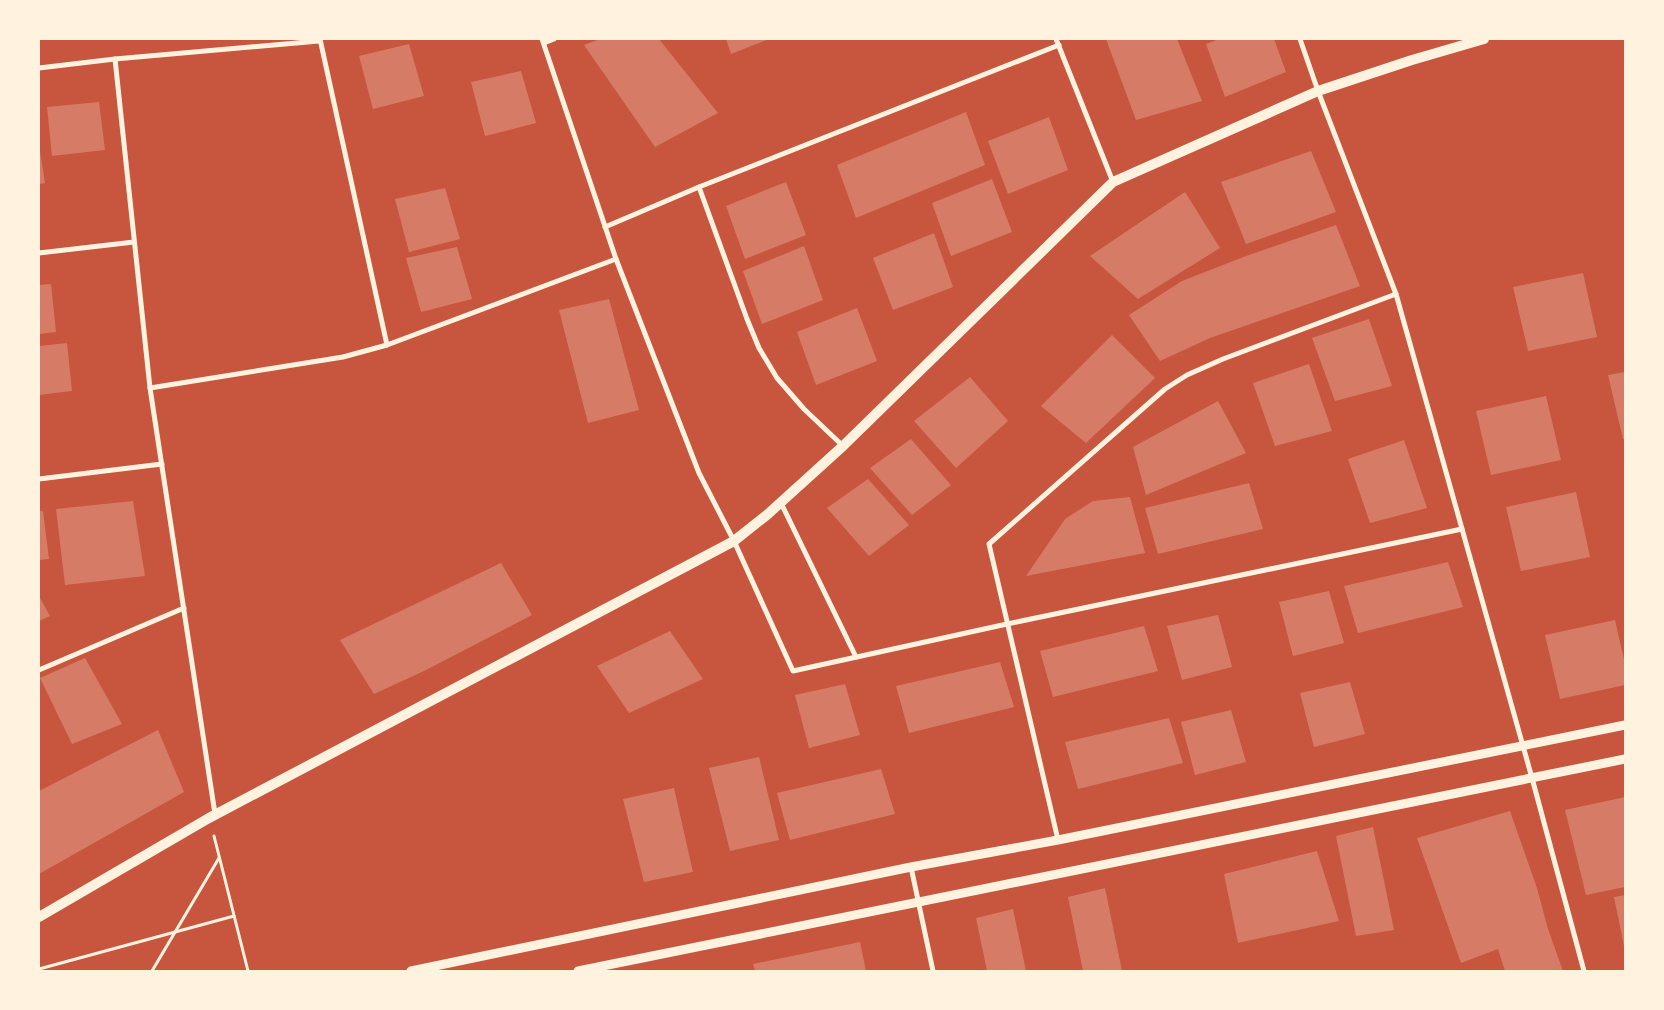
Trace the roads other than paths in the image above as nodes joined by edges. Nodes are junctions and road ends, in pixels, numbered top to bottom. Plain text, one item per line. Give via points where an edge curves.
1 (554, 39) edge
2 (1056, 39) edge
3 (1300, 39) edge
4 (1484, 39) edge
5 (320, 40) edge
6 (543, 41) edge
7 (1059, 45) junction
8 (115, 59) junction
9 (39, 68) edge
10 (1318, 91) junction
11 (1113, 182) junction
12 (699, 188) junction
13 (605, 227) junction
14 (134, 242) junction
15 (39, 254) edge
16 (616, 259) junction
17 (1396, 294) junction
18 (387, 345) junction
19 (150, 388) junction
20 (843, 446) junction
21 (162, 464) junction
22 (39, 479) edge
23 (780, 502) junction
24 (1462, 529) junction
25 (734, 541) junction
26 (184, 608) junction
27 (1007, 624) junction
28 (856, 657) junction
29 (39, 670) edge
30 (1625, 724) edge
31 (1523, 745) junction
32 (1625, 759) edge
33 (1532, 778) junction
34 (212, 816) junction
35 (1058, 840) junction
36 (911, 867) junction
37 (918, 902) junction
38 (39, 917) edge
39 (411, 971) edge
40 (578, 971) edge
41 (933, 971) edge
42 (1584, 971) edge

1 - 6 street
2 - 7 street
3 - 10 street
4 - 10 main road
5 - 8 street
5 - 18 street
6 - 13 street
7 - 11 street
7 - 12 street
8 - 9 street
8 - 14 street
10 - 11 main road
10 - 17 street
11 - 20 main road
12 - 13 street
12 - 20 street via 759,348 777,378
13 - 16 street
14 - 15 street
14 - 19 street
16 - 18 street
16 - 25 street via 699,473
17 - 24 street
17 - 27 street via 1223,359 1165,389 989,544
18 - 19 street via 343,357
19 - 21 street
20 - 23 main road
21 - 22 street
21 - 26 street
23 - 25 main road
23 - 28 street
24 - 27 street
24 - 31 street
25 - 28 street via 793,671
25 - 34 main road
26 - 29 street
26 - 34 street
27 - 28 street
27 - 35 street
30 - 31 street
31 - 33 street
31 - 35 street
32 - 33 street
33 - 37 street
33 - 42 street
34 - 38 main road
35 - 36 street
36 - 37 street
36 - 39 street
37 - 40 street
37 - 41 street

